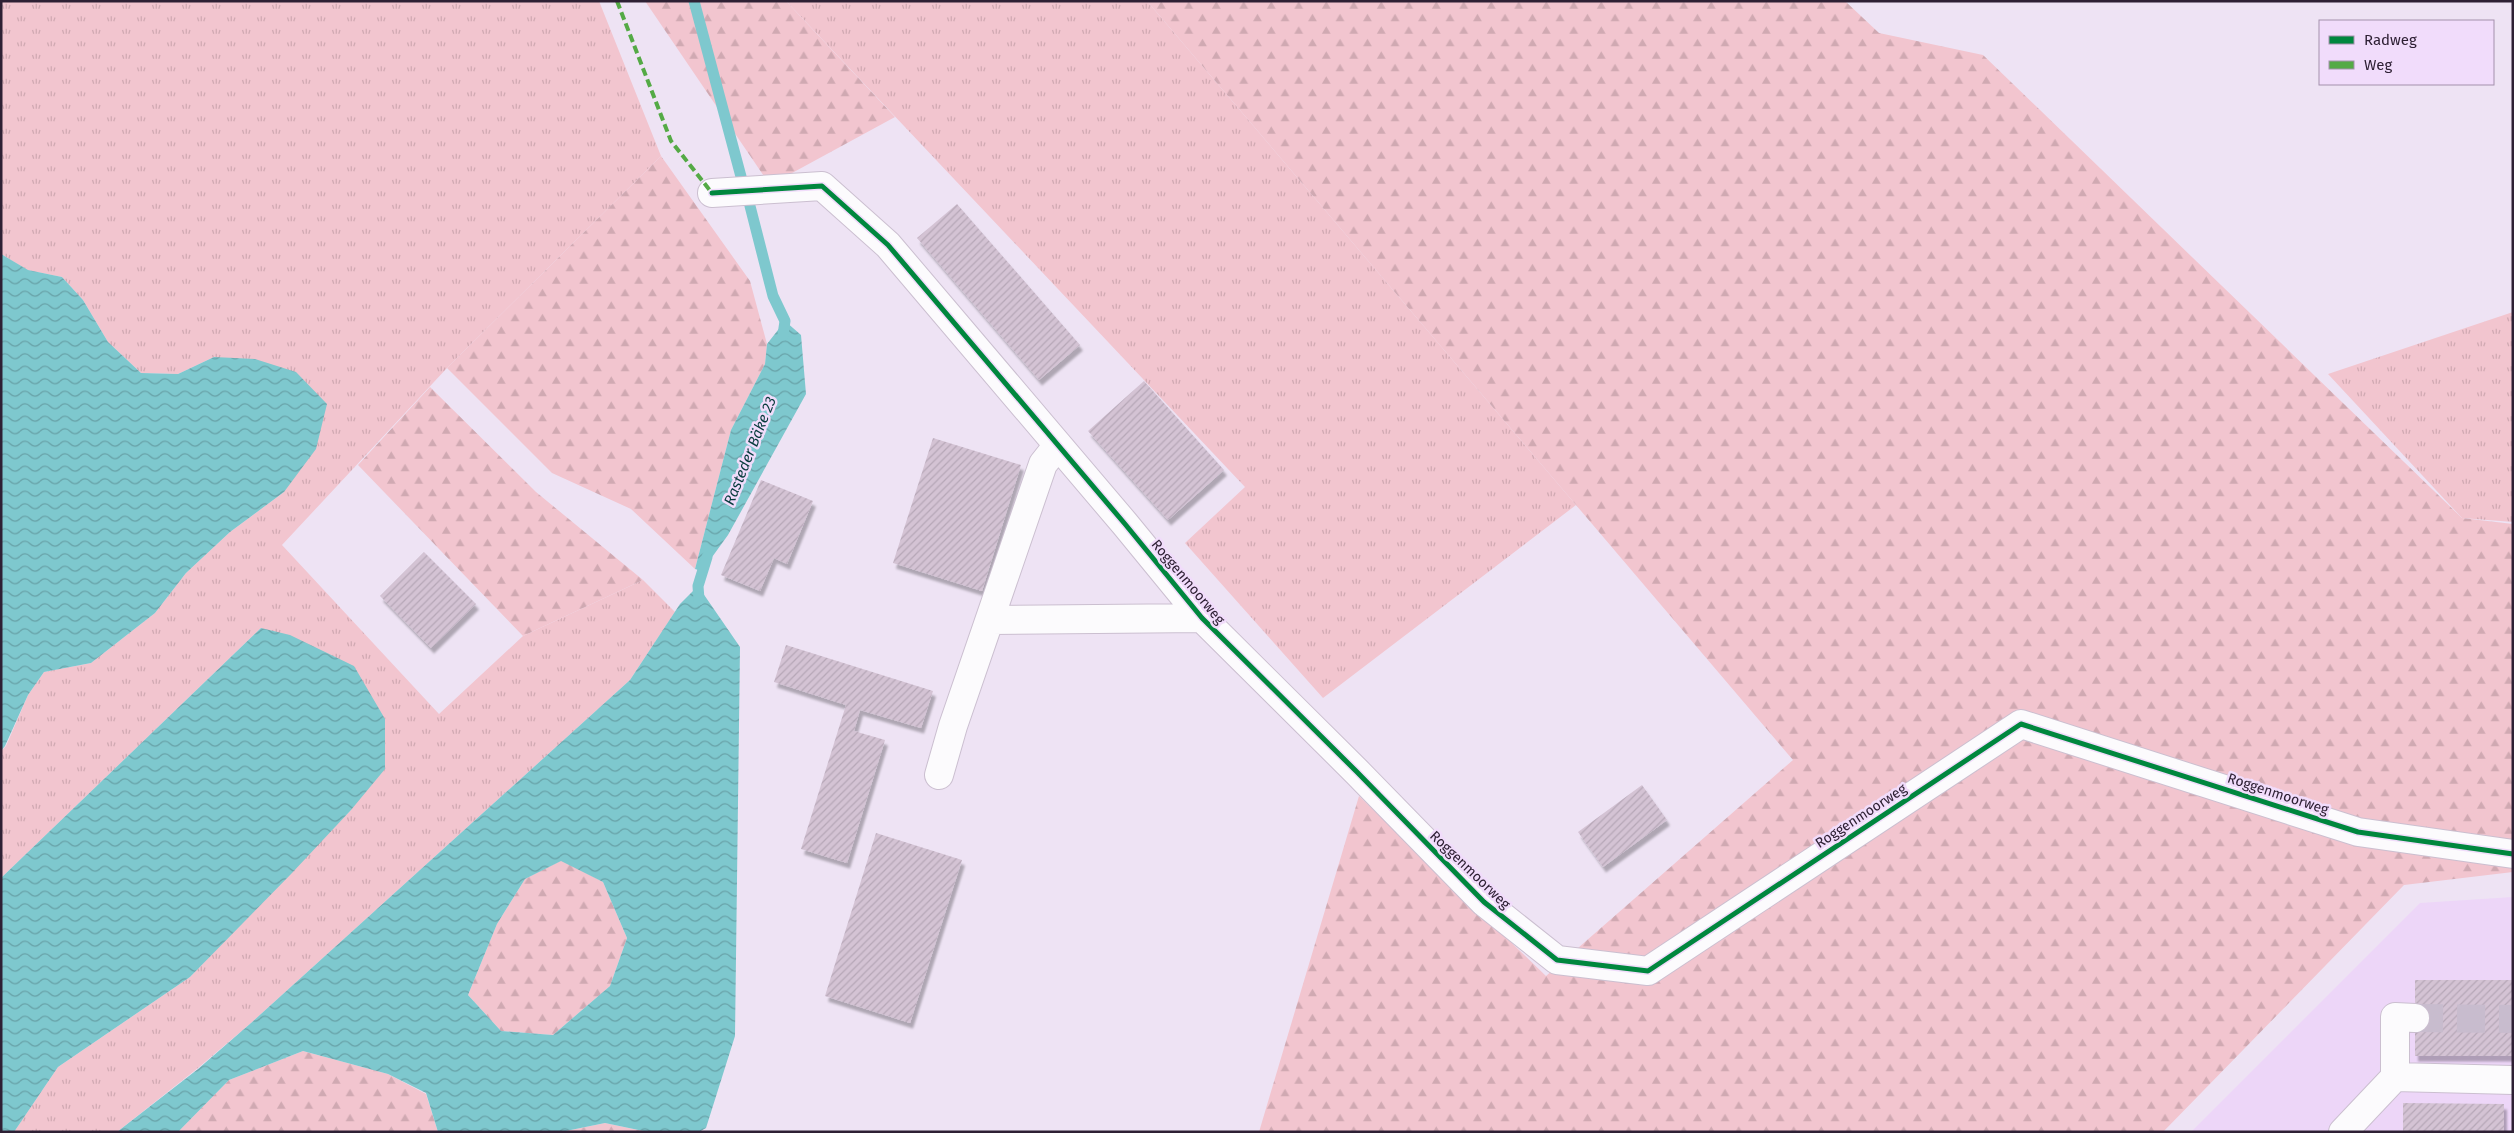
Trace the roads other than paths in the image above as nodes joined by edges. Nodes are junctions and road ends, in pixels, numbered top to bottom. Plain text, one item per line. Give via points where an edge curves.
1 (712, 193) dead end
2 (1058, 445) junction
3 (1202, 618) junction
4 (991, 620) junction
5 (939, 775) dead end
6 (2513, 854) edge
7 (2415, 1018) tunnel mouth
8 (2395, 1076) junction
9 (2513, 1080) edge
10 (2343, 1132) edge

1 - 2 street, Roggenmoorweg via 822,186 888,245
2 - 3 street, Roggenmoorweg
2 - 4 street via 1043,464
3 - 4 street
3 - 6 street, Roggenmoorweg via 1484,902 1558,960 1648,971 2021,724 2358,832
4 - 5 street
7 - 8 street via 2396,1017
8 - 9 street
8 - 10 street

